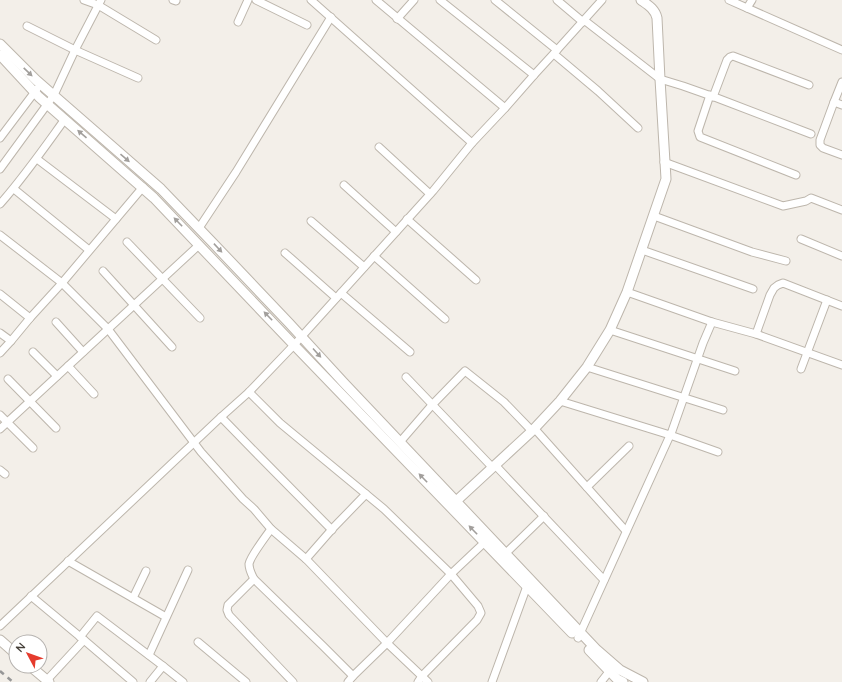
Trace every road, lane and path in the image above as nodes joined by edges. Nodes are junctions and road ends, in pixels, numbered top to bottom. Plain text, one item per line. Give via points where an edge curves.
1 (84, 0) edge
2 (248, 0) edge
3 (256, 0) edge
4 (311, 0) edge
5 (376, 0) edge
6 (414, 0) edge
7 (440, 0) edge
8 (495, 0) edge
9 (557, 0) edge
10 (602, 0) edge
11 (641, 0) edge
12 (729, 0) edge
13 (752, 0) edge
14 (99, 3) edge
15 (654, 4) edge
16 (747, 8) junction
17 (331, 17) junction
18 (397, 19) junction
19 (584, 21) junction
20 (238, 22) dead end
21 (307, 25) dead end
22 (27, 26) dead end
23 (156, 40) dead end
24 (0, 44) edge
25 (75, 50) junction
26 (842, 50) edge
27 (556, 52) junction
28 (0, 55) edge
29 (534, 75) junction
30 (138, 78) dead end
31 (660, 80) junction
32 (842, 82) edge
33 (41, 84) junction
34 (810, 85) dead end
35 (35, 92) junction
36 (54, 95) junction
37 (712, 96) junction
38 (834, 102) junction
39 (48, 105) junction
40 (842, 105) edge
41 (505, 108) junction
42 (65, 119) junction
43 (638, 128) dead end
44 (811, 134) dead end
45 (1, 135) edge
46 (472, 143) junction
47 (379, 147) dead end
48 (842, 155) edge
49 (37, 159) junction
50 (664, 162) junction
51 (0, 169) edge
52 (796, 175) dead end
53 (344, 185) dead end
54 (143, 187) junction
55 (14, 189) junction
56 (430, 194) junction
57 (0, 204) edge
58 (842, 210) edge
59 (654, 216) junction
60 (116, 219) junction
61 (407, 219) junction
62 (311, 221) dead end
63 (199, 228) junction
64 (396, 232) junction
65 (0, 235) edge
66 (801, 239) dead end
67 (127, 242) dead end
68 (199, 245) junction
69 (89, 250) junction
70 (642, 250) junction
71 (285, 253) dead end
72 (374, 256) junction
73 (842, 256) edge
74 (786, 261) dead end
75 (364, 267) junction
76 (103, 271) dead end
77 (162, 279) junction
78 (476, 280) dead end
79 (62, 283) junction
80 (753, 289) dead end
81 (627, 292) junction
82 (0, 294) edge
83 (338, 296) junction
84 (827, 300) junction
85 (134, 305) junction
86 (842, 306) edge
87 (30, 318) junction
88 (200, 318) dead end
89 (445, 319) dead end
90 (56, 322) dead end
91 (712, 322) junction
92 (108, 329) junction
93 (610, 330) junction
94 (0, 333) edge
95 (756, 334) junction
96 (301, 336) junction
97 (11, 341) junction
98 (294, 345) junction
99 (172, 347) dead end
100 (33, 352) dead end
101 (83, 352) junction
102 (410, 352) dead end
103 (0, 353) edge
104 (808, 353) junction
105 (697, 359) junction
106 (842, 365) edge
107 (68, 366) junction
108 (587, 367) junction
109 (801, 370) dead end
110 (735, 371) dead end
111 (57, 376) junction
112 (406, 377) dead end
113 (8, 378) dead end
114 (249, 392) junction
115 (94, 394) dead end
116 (683, 398) junction
117 (560, 401) junction
118 (30, 402) junction
119 (432, 405) junction
120 (723, 410) dead end
121 (0, 415) edge
122 (221, 417) junction
123 (7, 422) junction
124 (56, 428) dead end
125 (0, 429) edge
126 (533, 430) junction
127 (670, 435) junction
128 (400, 442) junction
129 (194, 443) junction
130 (629, 446) dead end
131 (33, 448) dead end
132 (718, 452) dead end
133 (493, 466) junction
134 (587, 487) junction
135 (366, 494) junction
136 (453, 503) junction
137 (544, 516) junction
138 (271, 529) junction
139 (332, 530) junction
140 (626, 531) junction
141 (488, 540) junction
142 (506, 553) junction
143 (306, 559) junction
144 (68, 561) junction
145 (188, 570) dead end
146 (146, 571) dead end
147 (451, 574) junction
148 (254, 579) junction
149 (604, 580) junction
150 (527, 586) junction
151 (32, 596) junction
152 (133, 598) junction
153 (166, 617) junction
154 (0, 626) edge
155 (579, 636) junction
156 (82, 639) junction
157 (0, 640) edge
158 (198, 642) dead end
159 (387, 643) junction
160 (8, 647) edge
161 (149, 655) junction
162 (163, 666) junction
163 (612, 668) junction
164 (40, 674) edge
165 (353, 676) junction
166 (619, 679) edge
167 (288, 680) edge
168 (423, 680) edge
169 (48, 681) edge
170 (132, 682) edge
171 (150, 682) edge
172 (183, 682) edge
173 (246, 682) edge
174 (348, 682) edge
175 (492, 682) edge
176 (601, 682) edge
177 (643, 682) edge

1 - 14 street
2 - 20 street
3 - 21 street
4 - 17 street
5 - 18 street
6 - 18 street
7 - 29 street
8 - 27 street
9 - 19 street
10 - 19 street
11 - 15 street
12 - 16 street
13 - 16 street
14 - 23 street
14 - 25 street
15 - 31 street
16 - 26 street
17 - 46 street
17 - 63 street
18 - 41 street
19 - 27 street
19 - 31 street
22 - 25 street
24 -> 33 street
25 - 30 street
25 - 36 street
27 - 29 street
27 - 43 street
28 - 35 street
29 - 41 street
31 - 37 street
31 - 50 street
32 - 38 street
33 - 35 street
33 - 36 street
34 - 37 street via 733,56 727,60
35 - 39 street
35 - 45 street
36 - 39 street
36 -> 63 street via 161,189
37 - 44 street
37 - 52 street via 698,131 700,137
38 - 40 street
38 - 48 street via 820,145
39 - 42 street
39 - 51 street
41 - 46 street
42 - 49 street
54 -> 42 street
46 - 56 street
47 - 56 street
49 - 55 street
49 - 60 street
50 - 58 street via 783,206 811,198
50 - 59 street via 666,179
53 - 64 street
54 - 60 street
68 -> 54 street
55 - 57 street
55 - 69 street
56 - 61 street
59 - 70 street
59 - 74 street via 752,252
60 - 69 street
61 - 64 street
61 - 78 street
62 - 75 street
63 -> 96 street
64 - 72 street
65 - 79 street
66 - 73 street
67 - 77 street
68 - 77 street
98 -> 68 street
69 - 79 street
70 - 80 street
70 - 81 street
71 - 83 street
72 - 75 street
72 - 89 street
75 - 83 street
76 - 85 street
77 - 85 street
77 - 88 street
79 - 87 street
79 - 92 street
81 - 91 street
81 - 93 street
82 - 87 street
83 - 96 street
83 - 102 street
84 - 86 street
84 - 95 street via 783,283 778,285 770,295
84 - 104 street
85 - 92 street
85 - 99 street
87 - 97 street
90 - 101 street
91 - 95 street
91 - 105 street
92 - 101 street
92 - 129 street
93 - 105 street
93 - 108 street
94 - 97 street
95 - 104 street
96 - 98 street
96 -> 128 street
97 - 103 street
98 - 114 street
136 -> 98 street
100 - 111 street
101 - 107 street
104 - 106 street
104 - 109 street
105 - 110 street
105 - 116 street
107 - 111 street
107 - 115 street
108 - 116 street
108 - 117 street
111 - 118 street
112 - 119 street
113 - 118 street
114 - 122 street
114 - 135 street via 280,423
116 - 120 street
116 - 127 street
117 - 126 street
117 - 127 street
118 - 123 street
118 - 124 street
119 - 126 street via 465,371 504,402
119 - 128 street
119 - 133 street
121 - 123 street
122 - 129 street
122 - 139 street
123 - 125 street
123 - 131 street
126 - 133 street
126 - 134 street
127 - 132 street
127 - 140 street
128 - 136 street
129 - 138 street
129 - 144 street
130 - 134 street
133 - 136 street
133 - 137 street
134 - 140 street
135 - 139 street
135 - 147 street
136 - 141 street
137 - 142 street
137 - 149 street
138 - 143 street
138 - 148 street via 249,565
139 - 143 street
140 - 149 street
141 - 142 street
141 - 147 street
141 - 150 street
142 - 155 street
143 - 159 street
144 - 151 street
144 - 152 street
145 - 153 street
146 - 152 street
147 - 159 street
147 - 168 street via 478,606 481,614
148 - 165 street
148 - 167 street via 228,605 229,616
149 - 155 street
150 - 155 street
150 - 175 street
151 - 154 street
151 - 156 street
152 - 153 street
153 - 161 street
155 - 163 street
156 - 161 street via 97,616
156 - 169 street
156 - 170 street
157 - 160 street
158 - 173 street
159 - 165 street
159 - 168 street
161 - 162 street
162 - 171 street
162 - 172 street
163 - 166 street
163 - 176 street
164 - 169 street
165 - 174 street
166 - 177 street

